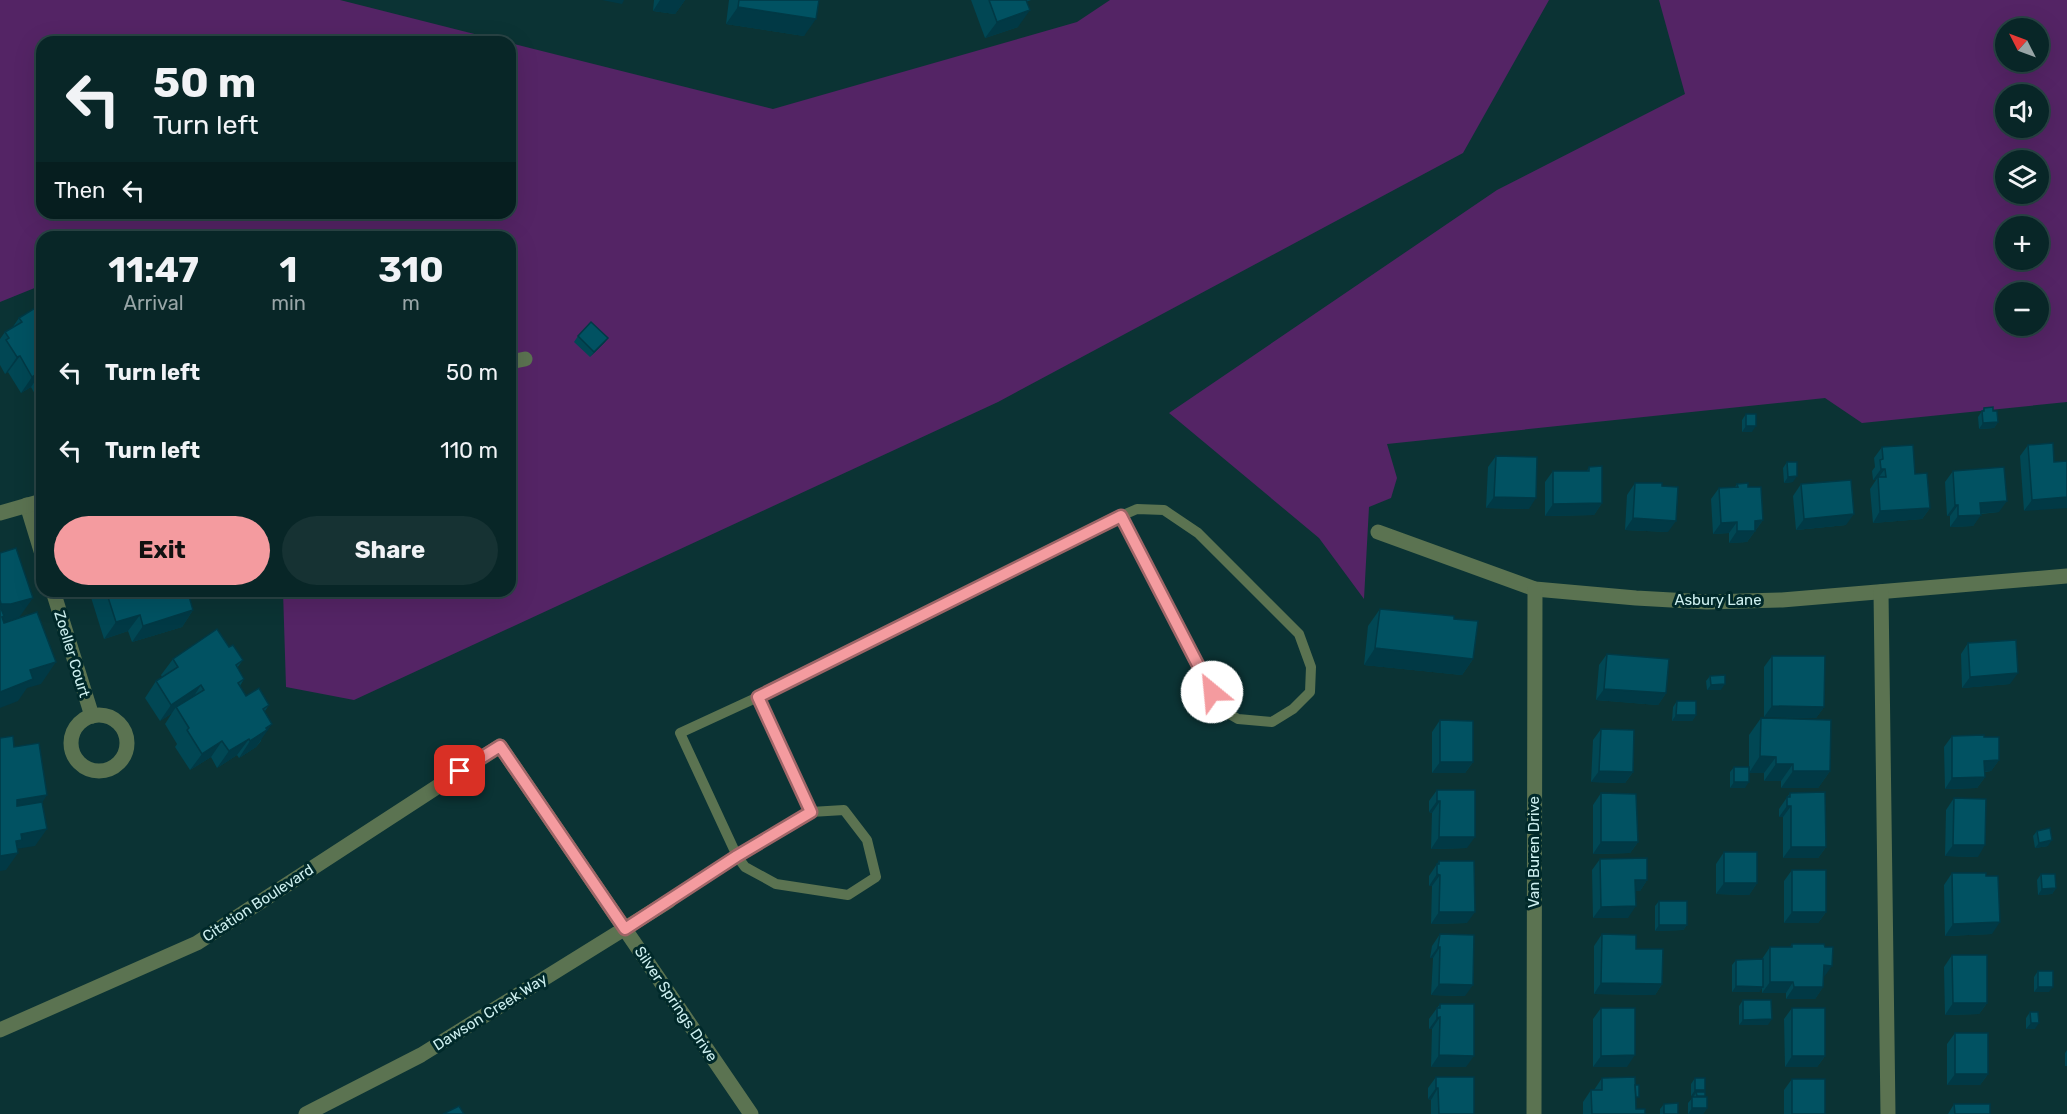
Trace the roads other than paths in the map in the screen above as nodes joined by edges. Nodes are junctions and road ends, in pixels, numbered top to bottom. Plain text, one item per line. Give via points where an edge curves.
1 (34, 503) edge
2 (0, 513) edge
3 (1121, 516) junction
4 (1378, 532) dead end
5 (2067, 576) edge
6 (1535, 589) junction
7 (1881, 592) junction
8 (55, 597) edge
9 (758, 697) junction
10 (92, 716) dead end
11 (500, 746) joint
12 (811, 812) junction
13 (737, 856) junction
14 (669, 901) joint
15 (625, 929) junction
16 (0, 1030) edge
17 (306, 1114) edge
18 (751, 1114) edge
19 (1534, 1114) edge
20 (1888, 1114) edge

1 - 2 street
3 - 3 lane via 1137,509 1164,510 1198,532 1299,634 1311,667 1310,692 1293,709 1272,722 1238,719 1221,709
3 - 9 lane
4 - 6 street, Asbury Lane
5 - 7 street, Asbury Lane
6 - 7 street, Asbury Lane via 1707,602
6 - 19 street, Van Buren Drive
7 - 20 street
8 - 10 street, Zoeller Court
9 - 12 lane
9 - 13 lane via 680,733
11 - 15 street, Silver Springs Drive
11 - 16 street, Citation Boulevard via 196,943
12 - 13 lane
12 - 13 lane via 844,810 867,840 876,877 848,894 776,884 745,867
13 - 14 lane
14 - 15 street, Dawson Creek Way
15 - 17 street, Dawson Creek Way via 421,1055
15 - 18 street, Silver Springs Drive

